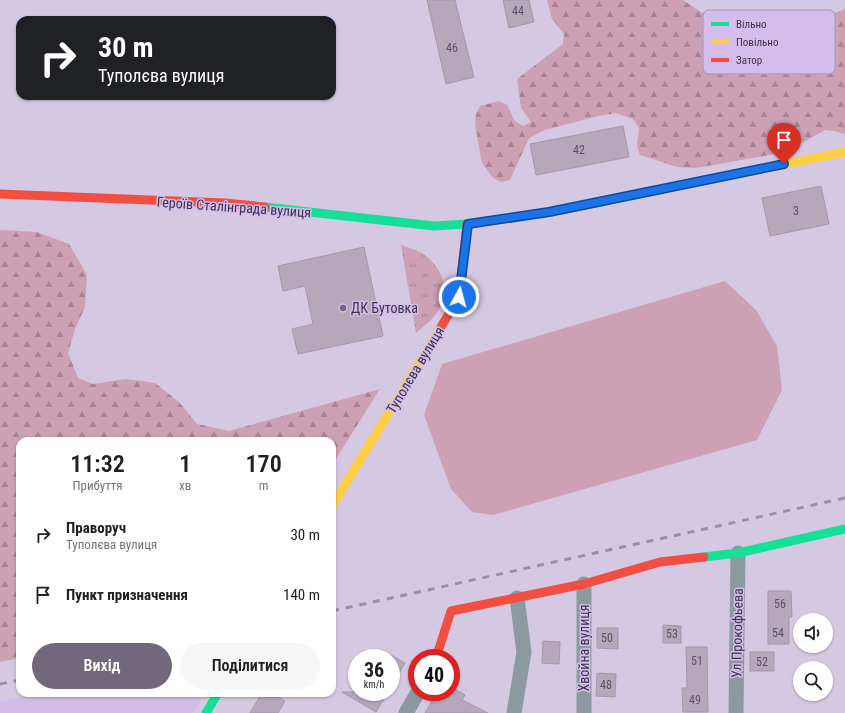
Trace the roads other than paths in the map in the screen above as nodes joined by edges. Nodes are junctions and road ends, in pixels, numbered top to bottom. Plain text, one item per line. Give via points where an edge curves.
1 (845, 152) edge
2 (0, 194) edge
3 (468, 224) junction
4 (336, 499) edge
5 (845, 529) edge
6 (738, 553) junction
7 (584, 584) junction
8 (517, 598) junction
9 (439, 649) edge
10 (216, 697) edge
11 (413, 701) edge
12 (206, 713) edge
13 (406, 713) edge
14 (514, 713) edge
15 (584, 713) edge
16 (736, 713) edge

1 - 3 main road via 549,212
2 - 3 main road, Героїв Сталінграда вулиця via 225,203 434,226
3 - 4 main road, Туполєва вулиця via 459,297
5 - 6 main road
6 - 7 main road via 660,562
6 - 16 street, Ул Прокофьева
7 - 8 main road
7 - 15 street, Хвойна вулиця
8 - 9 main road via 451,611
8 - 14 street via 524,652
10 - 12 main road
11 - 13 street

